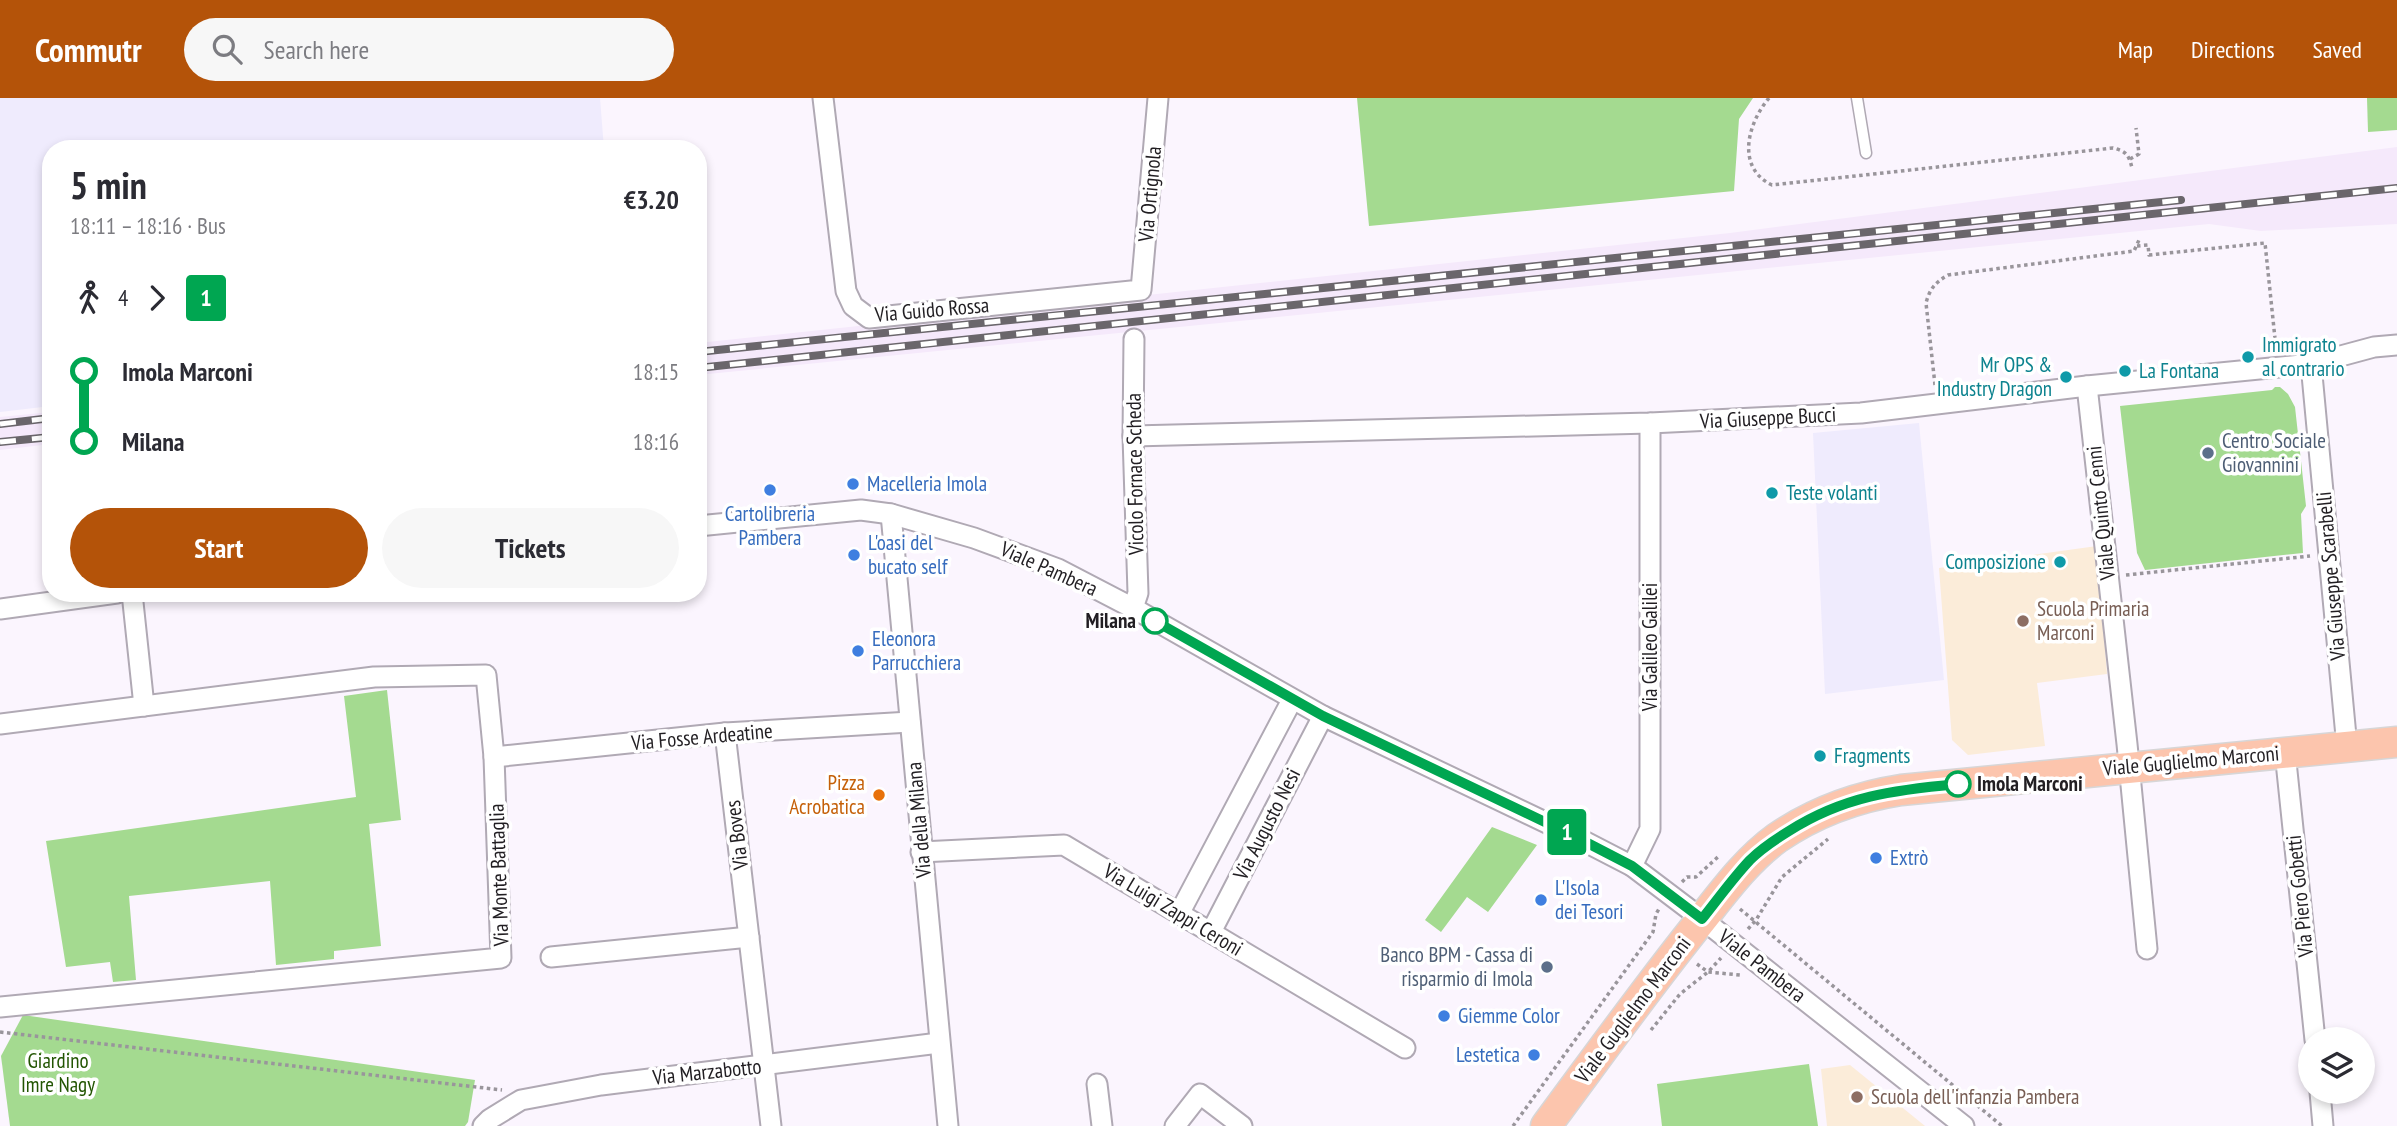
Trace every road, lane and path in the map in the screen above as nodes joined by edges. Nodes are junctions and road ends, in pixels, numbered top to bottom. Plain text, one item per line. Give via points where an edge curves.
1 (823, 98) edge
2 (1158, 98) edge
3 (1769, 98) edge
4 (1857, 98) edge
5 (2136, 128) dead end
6 (1866, 153) dead end
7 (2130, 159) junction
8 (2132, 169) dead end
9 (2139, 240) dead end
10 (2136, 247) junction
11 (1141, 290) joint
12 (1135, 339) dead end
13 (2397, 345) edge
14 (2311, 364) junction
15 (2278, 368) junction
16 (2087, 386) junction
17 (1937, 405) junction
18 (1650, 424) junction
19 (1133, 436) junction
20 (891, 514) junction
21 (707, 525) edge
22 (2313, 556) dead end
23 (2109, 577) junction
24 (51, 602) edge
25 (133, 602) edge
26 (1133, 608) junction
27 (0, 609) edge
28 (1292, 700) junction
29 (144, 706) junction
30 (1323, 716) junction
31 (910, 722) junction
32 (0, 724) edge
33 (725, 733) junction
34 (2397, 742) edge
35 (2347, 747) junction
36 (2286, 752) junction
37 (494, 757) junction
38 (2130, 766) junction
39 (1836, 833) dead end
40 (921, 852) junction
41 (1632, 866) junction
42 (1179, 914) junction
43 (1702, 919) junction
44 (1211, 932) junction
45 (1653, 932) dead end
46 (749, 937) junction
47 (2147, 949) dead end
48 (551, 957) dead end
49 (1708, 972) dead end
50 (0, 1007) edge
51 (2314, 1027) edge
52 (0, 1032) edge
53 (1647, 1034) dead end
54 (939, 1043) junction
55 (1405, 1048) dead end
56 (764, 1066) junction
57 (1097, 1084) dead end
58 (521, 1100) junction
59 (2321, 1104) edge
60 (483, 1126) edge
61 (771, 1126) edge
62 (948, 1126) edge
63 (1102, 1126) edge
64 (1175, 1126) edge
65 (1242, 1126) edge
66 (1513, 1126) edge
67 (1546, 1126) edge
68 (1964, 1126) edge
69 (2002, 1126) edge
70 (2323, 1126) edge

1 - 11 street, Via Guido Rossa via 846,291 853,306 869,318
2 - 11 street, Via Ortignola
3 - 7 path via 1759,109 1748,149 1756,174 1772,185 2113,148 2123,150
4 - 6 lane
5 - 7 path via 2138,155
7 - 8 path
9 - 10 path
10 - 15 path via 2148,245 2149,255 2265,243
10 - 17 path via 2134,251 1948,275 1936,282 1926,303
12 - 19 street, Vicolo Fornace Scheda
13 - 14 street, Via Giuseppe Bucci
14 - 15 street, Via Giuseppe Bucci
14 - 35 street, Via Giuseppe Scarabelli
15 - 16 street, Via Giuseppe Bucci
16 - 17 street, Via Giuseppe Bucci
16 - 23 street, Viale Quinto Cenni
17 - 18 street, Via Giuseppe Bucci
18 - 19 street, Via Giuseppe Bucci
18 - 41 street, Via Galileo Galilei via 1650,829
19 - 26 street, Vicolo Fornace Scheda via 1138,593
20 - 21 street, Viale Pambera via 861,510
20 - 26 street, Viale Pambera via 1058,569
20 - 31 street, Via della Milana
22 - 23 path
23 - 38 street, Viale Quinto Cenni
24 - 27 street
25 - 29 street
26 - 28 street, Viale Pambera
28 - 30 street, Viale Pambera
28 - 42 street, Via Augusto Nesi
29 - 32 street, Via Monte Battaglia
29 - 37 street, Via Monte Battaglia via 374,677 486,674
30 - 41 street, Viale Pambera
30 - 44 street, Via Augusto Nesi
31 - 33 street, Via Fosse Ardeatine
31 - 40 street, Via della Milana
33 - 37 street, Via Fosse Ardeatine
33 - 46 street, Via Boves
34 - 35 main road, Viale Guglielmo Marconi
35 - 36 main road, Viale Guglielmo Marconi
36 - 38 main road, Viale Guglielmo Marconi
36 - 51 street, Via Piero Gobetti
37 - 50 street, Via Monte Battaglia via 501,958
38 - 43 main road, Viale Guglielmo Marconi via 1901,790 1851,800 1814,815 1777,838 1752,859
38 - 47 street, Viale Quinto Cenni
39 - 69 path via 1782,877 1756,920
40 - 42 street, Via Luigi Zappi Ceroni via 1065,845
40 - 54 street, Via della Milana
41 - 43 street, Viale Pambera
42 - 44 street, Via Luigi Zappi Ceroni
43 - 67 main road, Viale Guglielmo Marconi
43 - 68 street, Viale Pambera
44 - 55 street, Via Luigi Zappi Ceroni
45 - 66 path
46 - 48 street
46 - 56 street, Via Boves
49 - 53 path via 1680,994
52 - 58 path via 501,1089
54 - 56 street, Via Marzabotto
54 - 62 street, Via della Milana
56 - 58 street, Via Marzabotto via 601,1085
56 - 61 street, Via Boves
57 - 63 street
58 - 60 street, Via Marzabotto
59 - 70 street
64 - 65 street via 1200,1094

